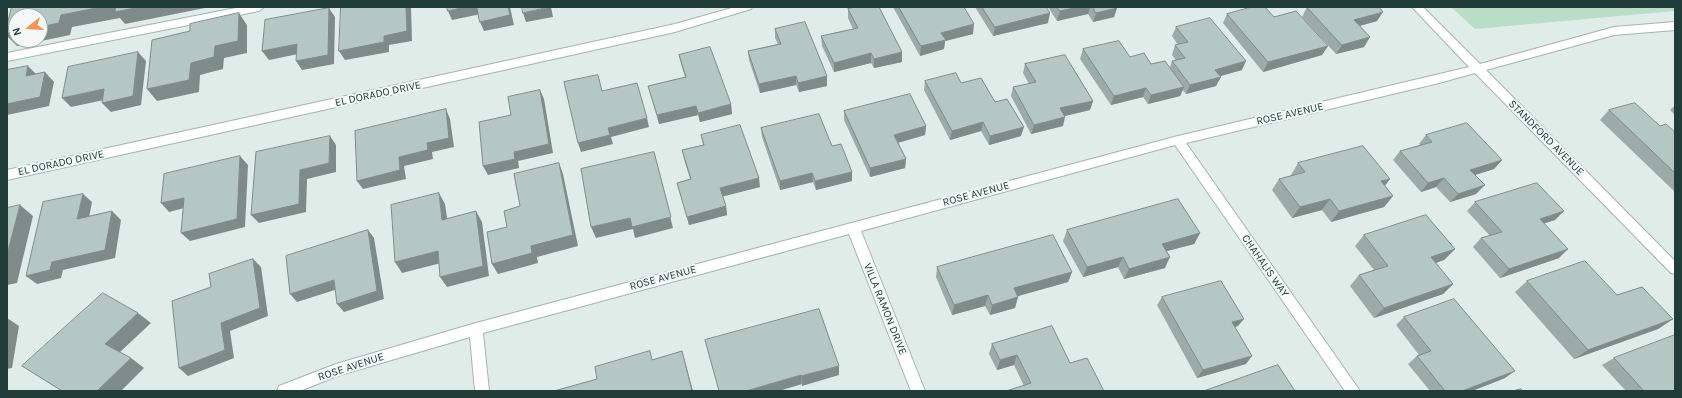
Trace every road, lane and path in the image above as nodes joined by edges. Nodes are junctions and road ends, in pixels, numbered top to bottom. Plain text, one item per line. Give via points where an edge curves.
1 (259, 7) edge
2 (747, 7) edge
3 (1417, 7) edge
4 (1675, 26) edge
5 (7, 57) edge
6 (1478, 69) junction
7 (1178, 140) junction
8 (7, 175) edge
9 (853, 227) junction
10 (1675, 269) edge
11 (476, 329) junction
12 (284, 391) edge
13 (482, 391) edge
14 (918, 391) edge
15 (1353, 391) edge

1 - 5 street
2 - 8 street, EL DORADO DRIVE via 675,28
3 - 6 street, STANDFORD AVENUE
4 - 6 street, ROSE AVENUE via 1614,31
6 - 7 street, ROSE AVENUE
6 - 10 street, STANDFORD AVENUE
7 - 9 street, ROSE AVENUE
7 - 15 street, CHAHALIS WAY
9 - 11 street, ROSE AVENUE
9 - 14 street, VILLA RAMON DRIVE
11 - 12 street, ROSE AVENUE via 336,370
11 - 13 street

